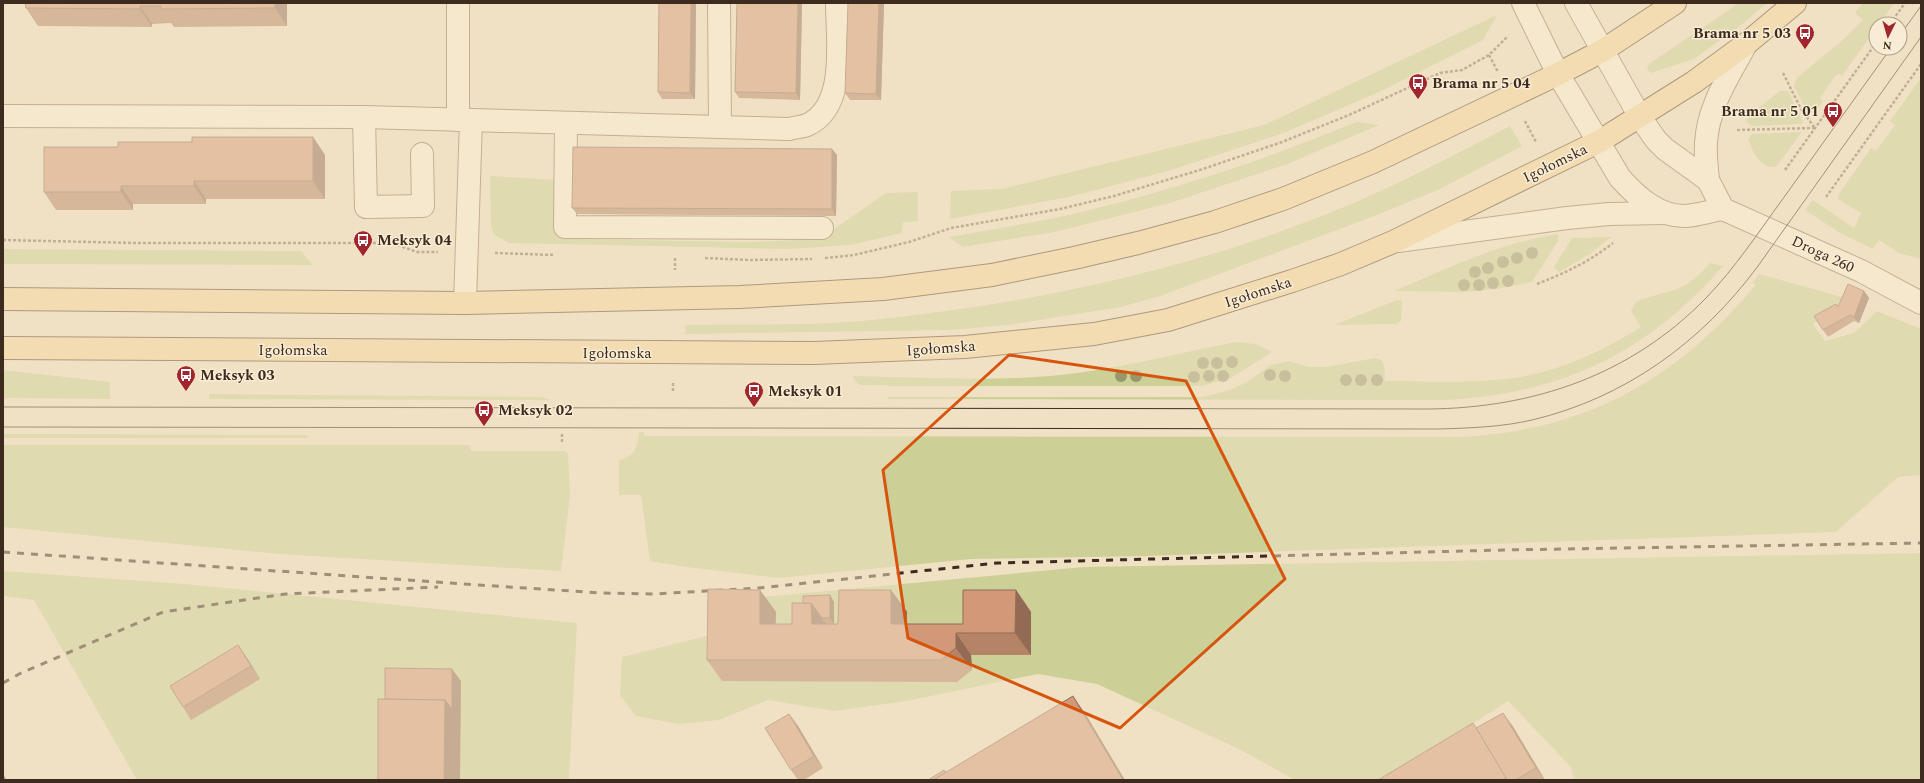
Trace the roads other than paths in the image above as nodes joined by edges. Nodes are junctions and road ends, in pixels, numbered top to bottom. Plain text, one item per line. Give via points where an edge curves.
1 (458, 3) edge
2 (719, 3) edge
3 (837, 3) edge
4 (1524, 3) edge
5 (1576, 3) edge
6 (1675, 3) edge
7 (1795, 3) edge
8 (1746, 44) junction
9 (1602, 51) junction
10 (1558, 74) junction
11 (3, 116) edge
12 (364, 117) junction
13 (1640, 117) junction
14 (465, 120) junction
15 (566, 123) junction
16 (720, 126) junction
17 (1600, 141) junction
18 (422, 154) dead end
19 (1708, 180) junction
20 (1723, 208) junction
21 (1666, 213) junction
22 (822, 228) dead end
23 (1393, 242) junction
24 (3, 299) edge
25 (465, 303) junction
26 (1921, 303) edge
27 (3, 348) edge

1 - 14 lane
2 - 16 lane
3 - 16 lane via 837,79 832,100 822,114 808,125 789,128
4 - 10 lane
5 - 9 lane
6 - 9 main road
7 - 8 main road, Igołomska
8 - 13 main road, Igołomska
8 - 19 lane via 1716,100 1710,118 1706,144
9 - 10 main road
9 - 13 lane
10 - 17 lane
10 - 25 main road via 1373,162 1283,199 1216,222 1074,258 984,276 868,290 740,297
11 - 12 lane
12 - 14 lane
12 - 18 lane via 366,207 422,206
13 - 17 main road, Igołomska
13 - 19 lane via 1665,149
14 - 15 lane
14 - 25 lane
15 - 16 lane
15 - 22 lane via 565,227
17 - 21 lane via 1620,178 1648,204
17 - 23 main road, Igołomska
19 - 20 lane
20 - 21 lane via 1686,216
20 - 26 lane, Droga 260 via 1861,271
21 - 23 lane via 1567,218
23 - 27 main road, Igołomska via 1299,279 1168,320 1094,334 965,346 779,354
24 - 25 main road

